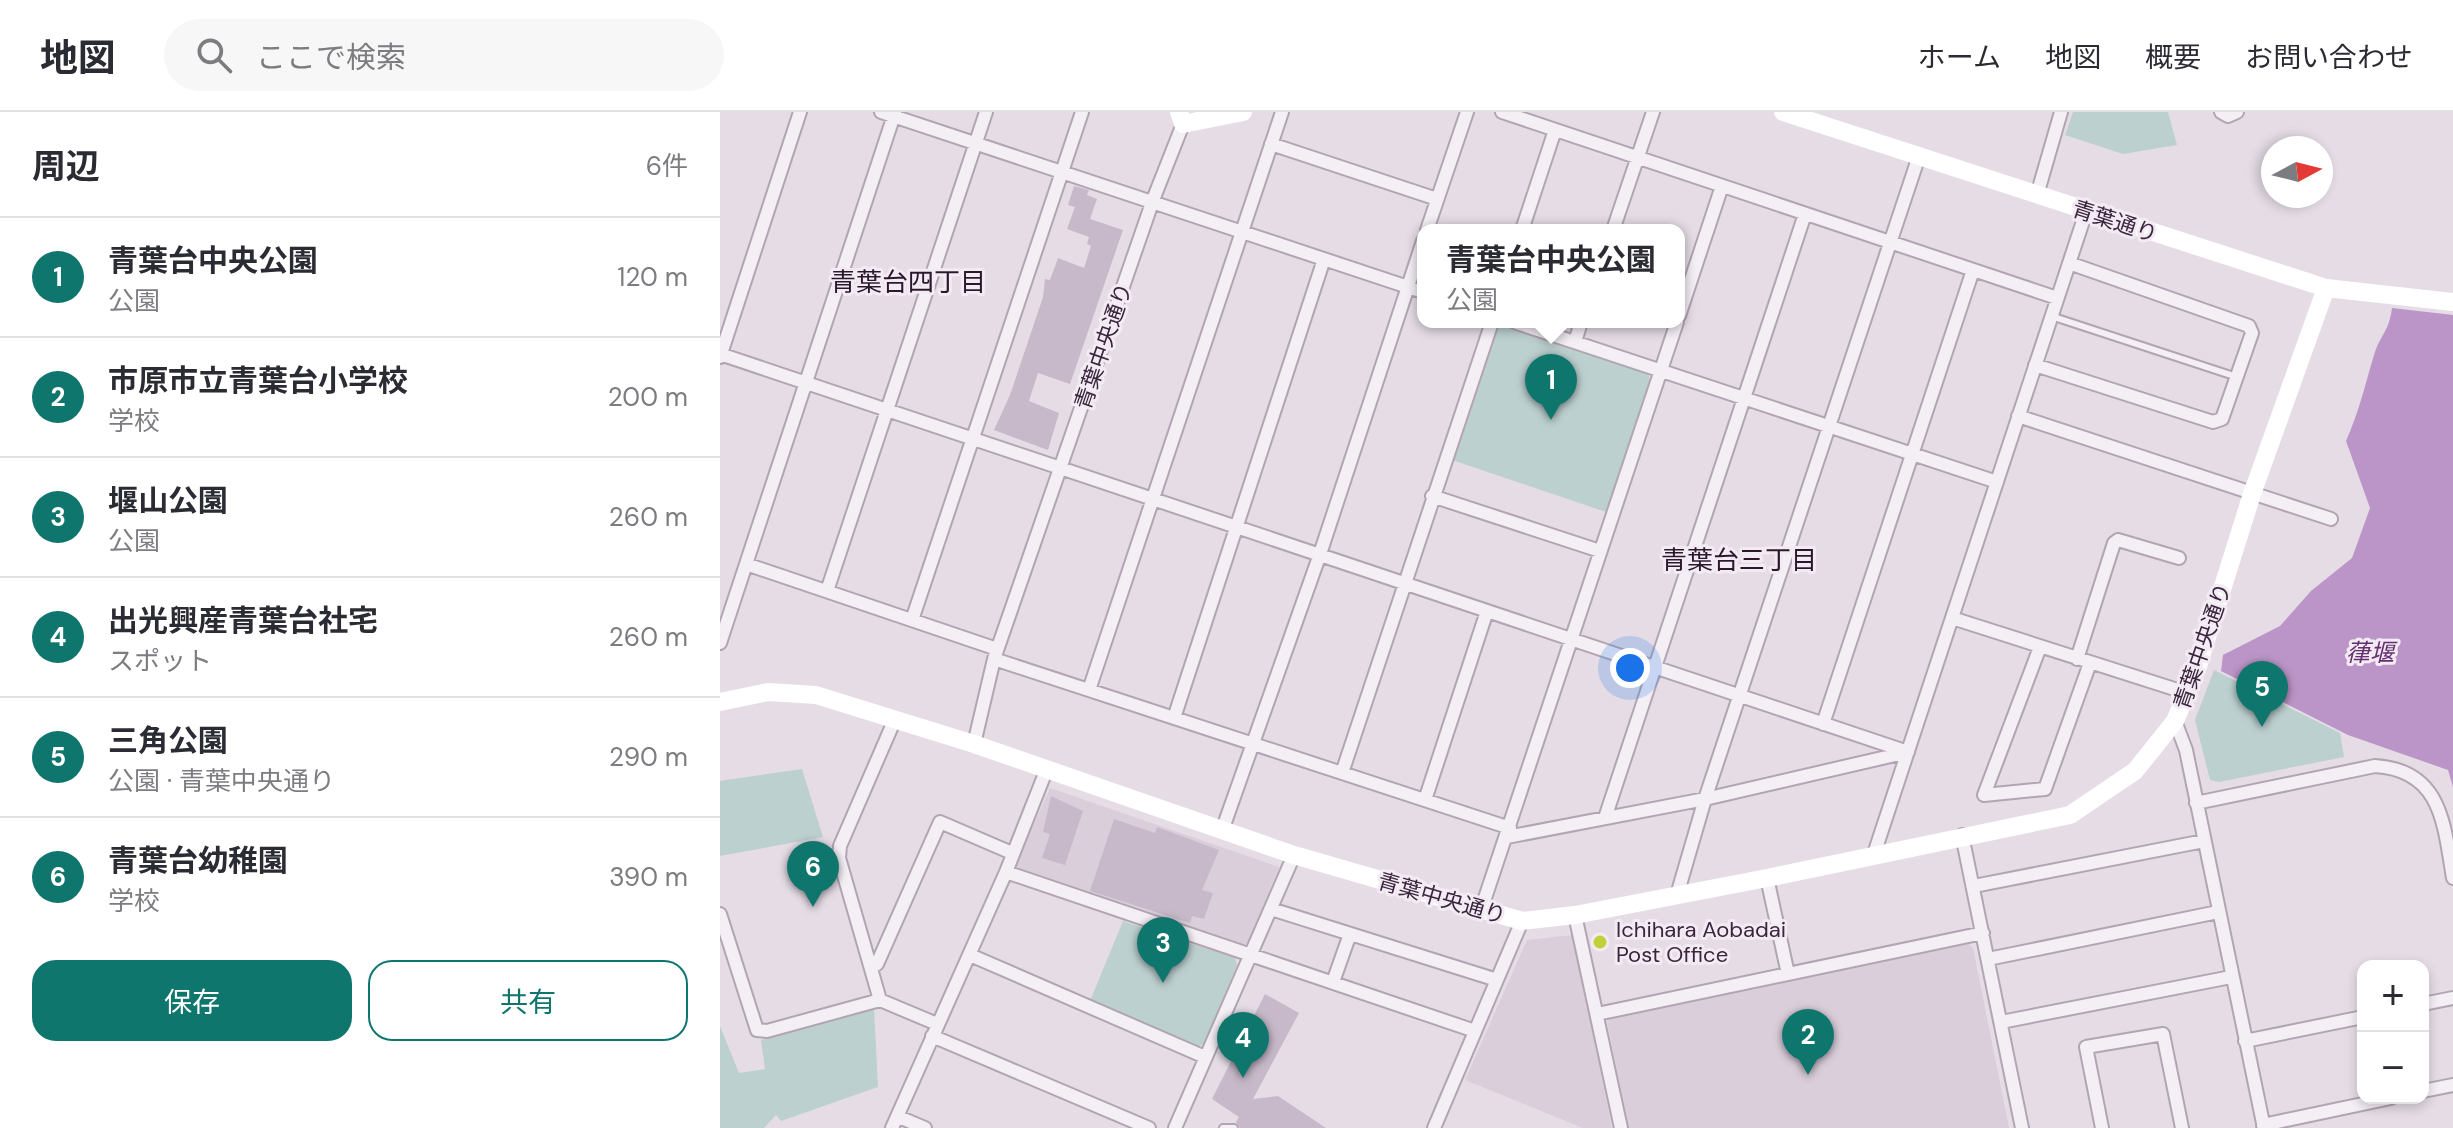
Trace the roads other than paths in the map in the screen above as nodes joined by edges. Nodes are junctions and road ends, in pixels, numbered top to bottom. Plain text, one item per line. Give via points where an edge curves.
1 (800, 112) edge
2 (881, 112) edge
3 (986, 112) edge
4 (1082, 112) edge
5 (1243, 112) edge
6 (1282, 112) edge
7 (1467, 112) edge
8 (1502, 112) edge
9 (1653, 112) edge
10 (1783, 112) edge
11 (2061, 112) edge
12 (2221, 112) edge
13 (2237, 112) edge
14 (895, 114) edge
15 (1181, 118) edge
16 (1555, 130) junction
17 (975, 143) junction
18 (1271, 144) junction
19 (1919, 156) junction
20 (1638, 157) junction
21 (1063, 170) junction
22 (1722, 186) junction
23 (2037, 195) junction
24 (1437, 199) junction
25 (1153, 200) junction
26 (2086, 212) junction
27 (1805, 214) junction
28 (1429, 224) edge
29 (1524, 224) edge
30 (1615, 224) edge
31 (1243, 233) junction
32 (1891, 242) junction
33 (1324, 259) junction
34 (1417, 259) edge
35 (2069, 263) junction
36 (1973, 270) junction
37 (1408, 287) junction
38 (2326, 288) junction
39 (1417, 290) edge
40 (1685, 298) edge
41 (2057, 298) junction
42 (2453, 302) edge
43 (2051, 316) junction
44 (1490, 328) edge
45 (1532, 328) edge
46 (1579, 328) edge
47 (1675, 328) edge
48 (1575, 342) junction
49 (720, 355) edge
50 (2035, 365) junction
51 (1661, 370) junction
52 (2237, 377) junction
53 (805, 382) junction
54 (1744, 398) junction
55 (889, 410) junction
56 (2018, 416) junction
57 (1831, 427) junction
58 (973, 437) junction
59 (1910, 453) junction
60 (1062, 468) junction
61 (1997, 482) junction
62 (2252, 494) junction
63 (1432, 496) junction
64 (1154, 497) junction
65 (2331, 519) dead end
66 (1236, 525) junction
67 (1600, 551) junction
68 (1320, 554) junction
69 (2179, 558) dead end
70 (746, 564) junction
71 (1404, 583) junction
72 (827, 591) junction
73 (725, 609) edge
74 (1487, 611) junction
75 (1952, 618) junction
76 (912, 620) junction
77 (1571, 640) junction
78 (720, 643) edge
79 (2040, 647) junction
80 (996, 654) junction
81 (2084, 661) junction
82 (1655, 668) junction
83 (1089, 690) junction
84 (2187, 693) junction
85 (1739, 696) junction
86 (720, 702) edge
87 (1174, 718) junction
88 (895, 719) junction
89 (2175, 721) junction
90 (1823, 724) junction
91 (974, 744) junction
92 (1253, 744) junction
93 (1908, 752) junction
94 (1046, 771) junction
95 (1342, 773) junction
96 (1705, 799) junction
97 (1425, 800) junction
98 (2196, 803) junction
99 (1605, 818) junction
100 (1223, 828) junction
101 (1508, 832) junction
102 (1962, 835) junction
103 (2204, 841) junction
104 (1012, 853) junction
105 (1874, 854) junction
106 (1294, 855) junction
107 (1006, 872) junction
108 (1767, 878) junction
109 (2453, 878) edge
110 (1974, 886) junction
111 (1677, 895) junction
112 (1271, 909) junction
113 (1481, 910) junction
114 (2218, 912) junction
115 (720, 914) edge
116 (1575, 915) junction
117 (1522, 921) junction
118 (1983, 933) junction
119 (1350, 934) junction
120 (970, 955) junction
121 (1251, 955) junction
122 (1988, 959) junction
123 (872, 967) junction
124 (1788, 974) junction
125 (2231, 977) junction
126 (1497, 980) junction
127 (1333, 982) junction
128 (2453, 998) edge
129 (880, 1000) junction
130 (2429, 1003) edge
131 (1597, 1014) junction
132 (2357, 1018) edge
133 (2001, 1022) junction
134 (934, 1030) junction
135 (1475, 1031) junction
136 (2245, 1041) junction
137 (1205, 1057) junction
138 (2453, 1085) edge
139 (2429, 1090) edge
140 (2365, 1104) edge
141 (896, 1122) edge
142 (2263, 1127) edge
143 (925, 1128) edge
144 (1149, 1128) edge
145 (1175, 1128) edge
146 (1223, 1128) edge
147 (1234, 1128) edge
148 (1434, 1128) edge
149 (1621, 1128) edge
150 (2022, 1128) edge
151 (2102, 1128) edge
152 (2182, 1128) edge

1 - 49 street
2 - 14 street
3 - 17 street
4 - 21 street
5 - 15 street
6 - 18 street
7 - 24 street
8 - 16 street
9 - 20 street
10 - 19 street, 青葉通り
11 - 23 street
12 - 13 street
14 - 17 street
14 - 53 street
15 - 25 street, 青葉中央通り
16 - 20 street
16 - 29 street
17 - 21 street
17 - 55 street
18 - 24 street
18 - 31 street
19 - 23 street, 青葉通り
19 - 32 street
20 - 22 street
20 - 30 street
21 - 25 street
21 - 58 street
22 - 27 street
22 - 40 street
23 - 26 street, 青葉通り
24 - 28 street
25 - 31 street
25 - 60 street, 青葉中央通り
26 - 35 street
26 - 38 street, 青葉通り
27 - 32 street
27 - 54 street
31 - 33 street
31 - 64 street
32 - 36 street
32 - 57 street
33 - 37 street
33 - 66 street
34 - 37 street
35 - 41 street
35 - 52 street via 2249,326 2252,333
36 - 41 street
36 - 59 street
37 - 39 street
37 - 68 street
38 - 42 street, 青葉通り
38 - 62 street, 青葉中央通り
41 - 43 street
43 - 50 street
43 - 52 lane
44 - 63 street
45 - 48 street
46 - 48 street
47 - 51 street
48 - 51 street
49 - 53 street
50 - 52 street via 2213,422 2222,419
50 - 56 street
51 - 54 street
51 - 67 street
53 - 55 street
53 - 70 street
54 - 57 street
54 - 82 street
55 - 58 street
55 - 72 street
56 - 61 street
56 - 62 street
57 - 59 street
57 - 85 street
58 - 60 street
58 - 76 street
59 - 61 street
59 - 90 street
60 - 64 street
60 - 80 street, 青葉中央通り
61 - 75 street
62 - 65 street
62 - 84 street, 青葉中央通り
63 - 67 street
63 - 71 street
64 - 66 street
64 - 83 street
66 - 68 street
66 - 87 street
67 - 77 street
68 - 71 street
68 - 92 street
69 - 81 street via 2114,543
70 - 72 street
70 - 73 street
71 - 74 street
71 - 95 street
72 - 76 street
73 - 78 street
74 - 77 street
74 - 97 street
75 - 79 street
75 - 93 street
76 - 80 street
77 - 82 street
77 - 101 street
79 - 81 street
79 - 81 street via 1984,795 2045,789
80 - 83 street
80 - 91 street, 青葉中央通り
81 - 84 street
82 - 85 street
82 - 99 street
83 - 87 street
84 - 89 street, 青葉中央通り
85 - 90 street
85 - 96 street
86 - 88 street via 790,692
87 - 92 street
88 - 91 street
88 - 123 street via 840,846 839,858
89 - 98 street
89 - 102 street, 青葉中央通り via 2135,771 2070,815
90 - 93 street
91 - 94 street, 青葉中央通り
92 - 95 street
92 - 100 street
93 - 96 street
93 - 105 street
94 - 100 street, 青葉中央通り
94 - 104 street
95 - 97 street
96 - 99 street
96 - 111 street
97 - 101 street
98 - 103 street
98 - 109 street via 2388,766 2428,788 2442,813
99 - 101 street
100 - 106 street, 青葉中央通り
101 - 113 street
102 - 105 street, 青葉中央通り
102 - 110 street
103 - 110 street
103 - 114 street
104 - 107 street
104 - 123 street via 940,822
105 - 108 street, 青葉中央通り
106 - 112 street
106 - 113 street, 青葉中央通り
107 - 120 street
107 - 121 street
108 - 111 street, 青葉中央通り
108 - 124 street
110 - 118 street
111 - 116 street, 青葉中央通り
112 - 119 street
112 - 121 street
113 - 117 street, 青葉中央通り
114 - 122 street
114 - 125 street
115 - 129 street via 757,1030
116 - 117 street, 青葉中央通り
116 - 131 street
117 - 126 street
118 - 122 street
118 - 124 street
119 - 126 street
119 - 127 street
120 - 134 street
120 - 137 street
121 - 127 street
121 - 137 street
122 - 133 street
123 - 129 street
124 - 131 street
125 - 133 street
125 - 136 street
126 - 135 street
127 - 135 street
128 - 130 street
129 - 134 street
131 - 149 street
132 - 136 street
133 - 150 street
134 - 141 street
134 - 144 street
135 - 148 street
136 - 142 street
137 - 145 street
138 - 139 street
140 - 142 street
141 - 143 street
146 - 147 lane
151 - 152 street via 2086,1047 2163,1034

